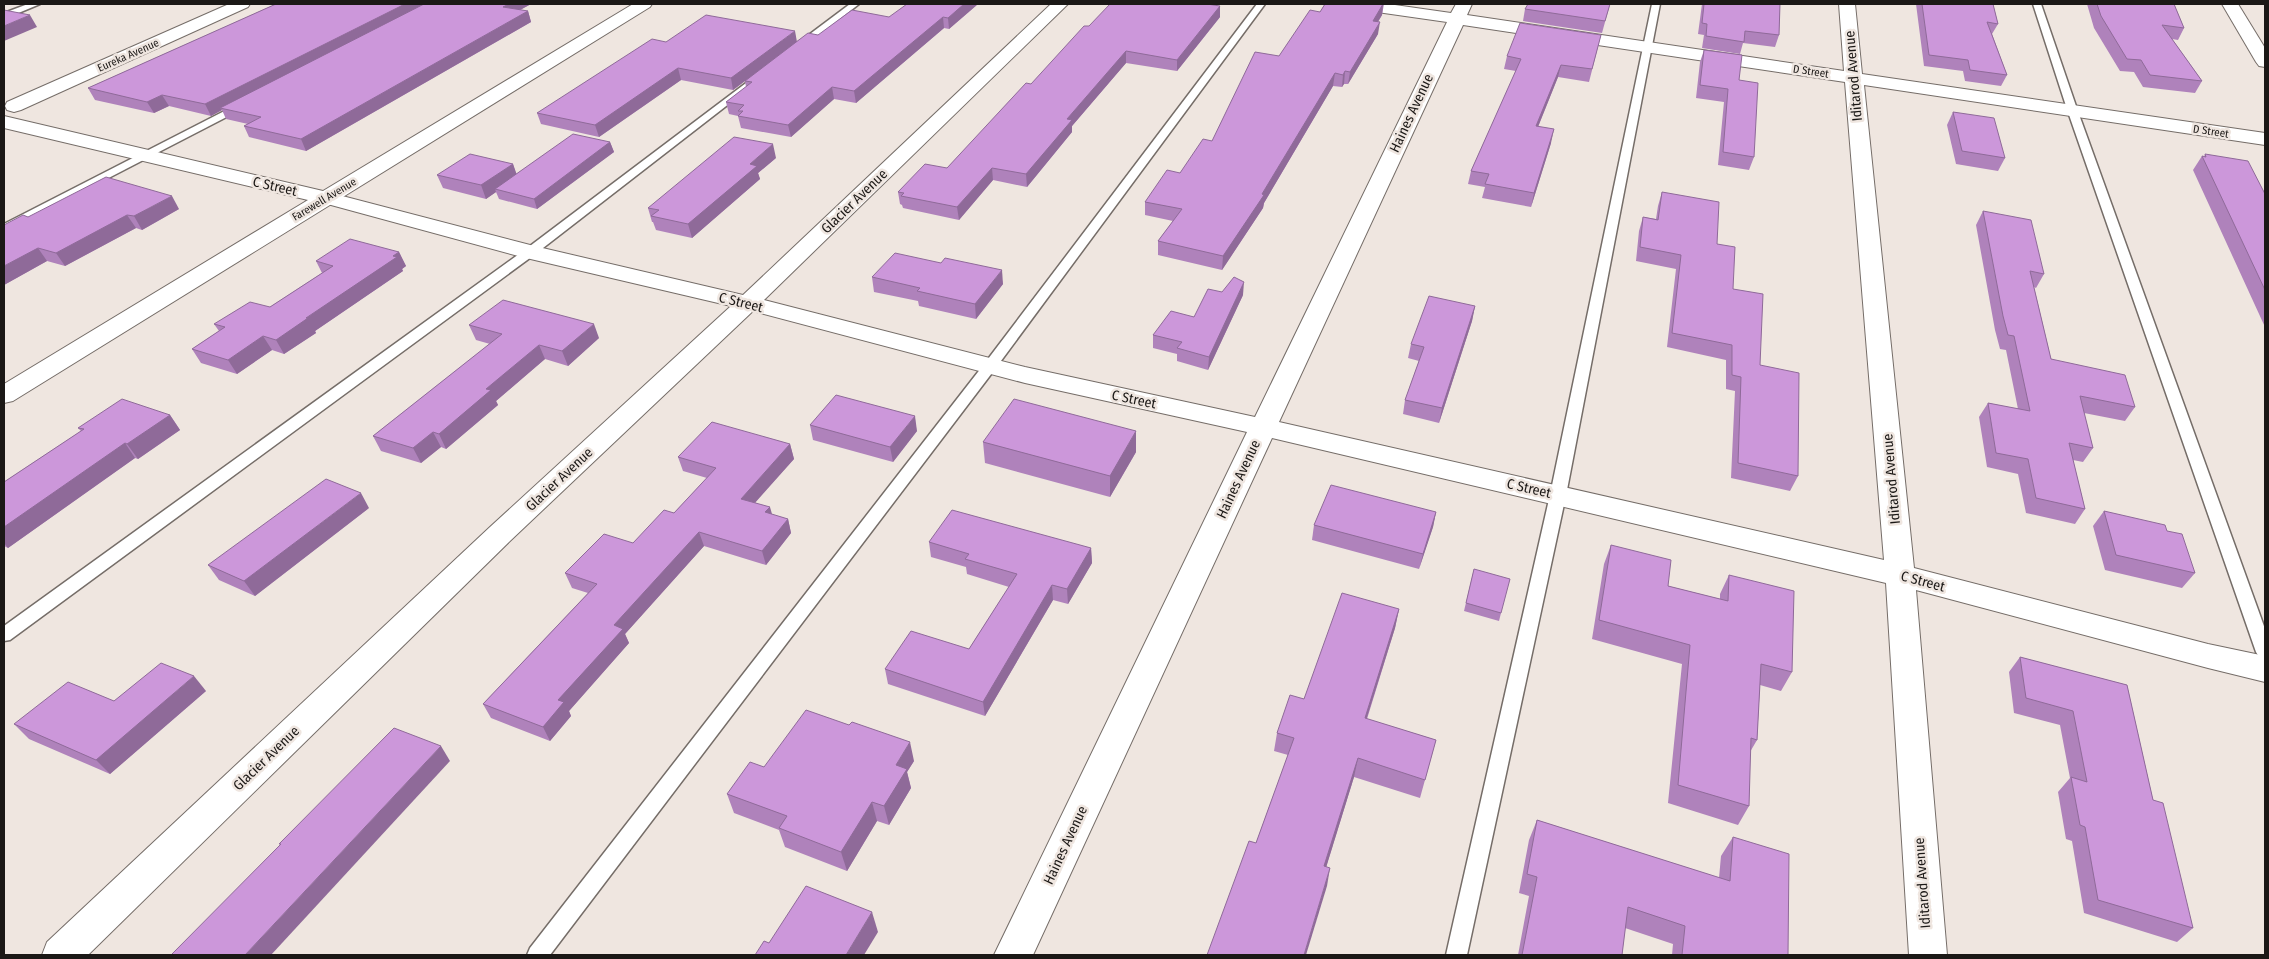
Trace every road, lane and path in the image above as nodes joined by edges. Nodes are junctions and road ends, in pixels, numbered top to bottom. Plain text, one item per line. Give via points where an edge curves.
1 (36, 4) edge
2 (242, 4) edge
3 (644, 4) edge
4 (855, 4) edge
5 (1060, 4) edge
6 (1261, 4) edge
7 (1356, 4) edge
8 (1656, 4) edge
9 (1847, 4) edge
10 (2037, 4) edge
11 (2230, 4) edge
12 (1460, 11) edge
13 (4, 16) edge
14 (1647, 46) junction
15 (792, 52) edge
16 (2265, 62) edge
17 (768, 70) edge
18 (1852, 78) junction
19 (249, 102) edge
20 (2072, 110) junction
21 (6, 113) edge
22 (2265, 139) edge
23 (145, 155) junction
24 (327, 198) junction
25 (4, 229) edge
26 (530, 252) junction
27 (748, 303) junction
28 (990, 366) junction
29 (4, 395) edge
30 (1262, 427) junction
31 (1558, 495) junction
32 (1900, 575) junction
33 (4, 635) edge
34 (2265, 652) edge
35 (2265, 670) edge
36 (61, 955) edge
37 (536, 955) edge
38 (1013, 955) edge
39 (1456, 955) edge
40 (1928, 955) edge

1 - 13 lane
2 - 21 street, Eureka Avenue
3 - 24 street, Farewell Avenue
4 - 15 lane
5 - 27 street, Glacier Avenue
6 - 28 lane
7 - 12 street, D Street
8 - 14 lane
9 - 18 street, Iditarod Avenue
10 - 20 lane
11 - 16 street
12 - 14 street, D Street
12 - 30 street, Haines Avenue
14 - 18 street, D Street
14 - 31 lane
17 - 26 lane
18 - 20 street, D Street
18 - 32 street, Iditarod Avenue
19 - 23 lane
20 - 22 street, D Street
20 - 34 lane
21 - 23 street, C Street
23 - 24 street, C Street
23 - 25 lane
24 - 26 street, C Street
24 - 29 street, Farewell Avenue
26 - 27 street, C Street
26 - 33 lane
27 - 28 street, C Street
27 - 36 street, Glacier Avenue via 493,541
28 - 30 street, C Street
28 - 37 lane
30 - 31 street, C Street
30 - 38 street, Haines Avenue
31 - 32 street, C Street
31 - 39 lane
32 - 35 street, C Street
32 - 40 street, Iditarod Avenue

